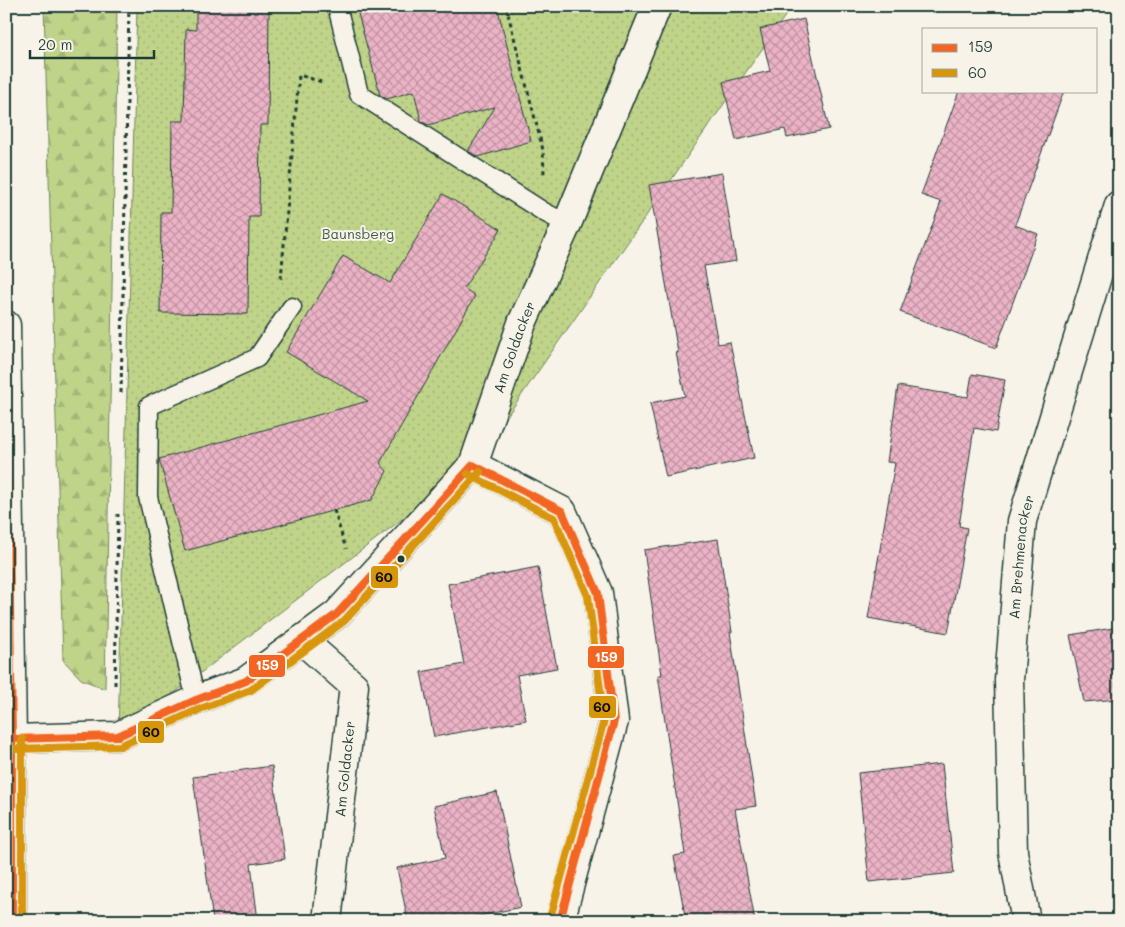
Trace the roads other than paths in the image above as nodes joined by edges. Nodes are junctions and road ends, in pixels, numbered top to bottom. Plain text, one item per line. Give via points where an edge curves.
1 (337, 6) edge
2 (657, 6) edge
3 (1119, 205) edge
4 (556, 218) junction
5 (292, 306) road end
6 (6, 325) edge
7 (473, 465) junction
8 (8, 603) edge
9 (302, 640) junction
10 (196, 700) junction
11 (12, 739) junction
12 (12, 921) edge
13 (327, 921) edge
14 (560, 921) edge
15 (1026, 921) edge

1 - 4 lane via 359,94
2 - 4 street, Am Goldacker
3 - 15 street, Am Brehmenacker via 1022,521 1009,680 1013,852
4 - 7 street, Am Goldacker
5 - 10 lane via 257,358 149,406 148,497
6 - 8 street
7 - 9 street, Am Goldacker via 337,614
7 - 14 street via 562,511 598,593 614,722
8 - 11 street
9 - 10 street, Am Goldacker via 246,681
9 - 13 street, Am Goldacker via 354,686
10 - 11 street, Am Goldacker via 118,736
11 - 12 street

